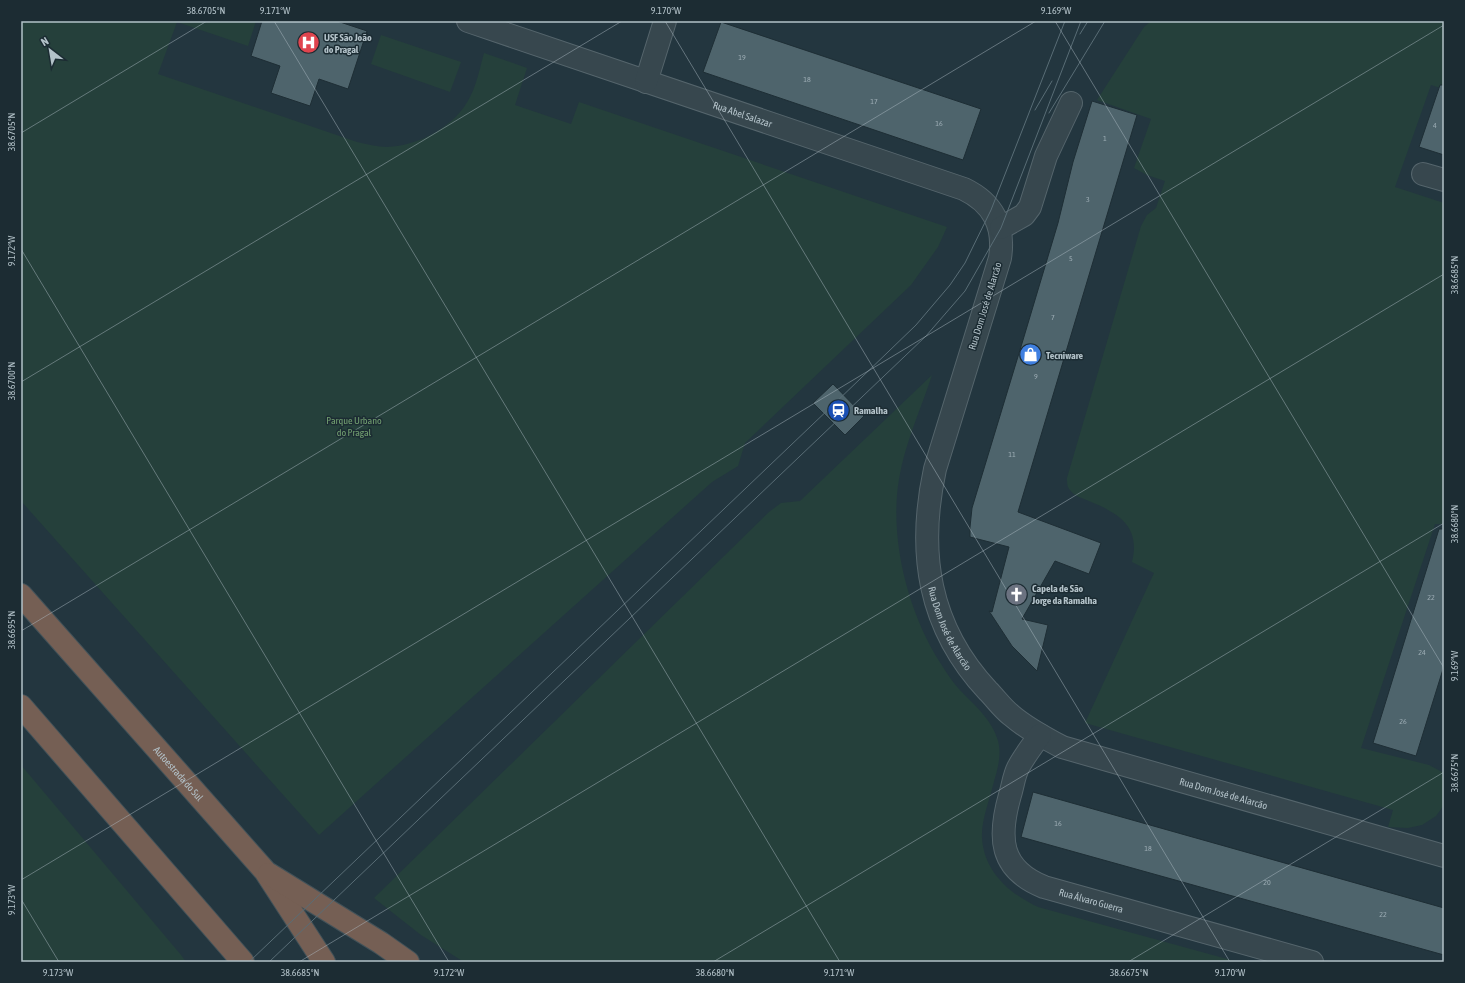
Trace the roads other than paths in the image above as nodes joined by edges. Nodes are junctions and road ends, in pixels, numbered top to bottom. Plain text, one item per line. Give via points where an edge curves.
1 (468, 21) edge
2 (665, 21) edge
3 (646, 82) junction
4 (1071, 103) dead end
5 (1423, 174) dead end
6 (1444, 180) edge
7 (1001, 228) junction
8 (21, 595) edge
9 (21, 706) edge
10 (1040, 735) junction
11 (1444, 855) edge
12 (265, 872) junction
13 (243, 962) edge
14 (324, 962) edge
15 (408, 962) edge
16 (1312, 962) edge

1 - 3 street, Rua Abel Salazar
2 - 3 street
3 - 7 street, Rua Abel Salazar via 964,189 984,202
4 - 7 street via 1046,156 1030,207 1024,215
5 - 6 street
7 - 10 street, Rua Dom José de Alarcão via 1000,258 933,476 926,525 926,553 935,600 943,624 957,651 979,681 1005,709
8 - 12 highway, Autoestrada do Sul
9 - 13 highway
10 - 11 street, Rua Dom José de Alarcão via 1062,747
10 - 16 street, Rua Álvaro Guerra via 1018,767 1002,827 1007,853 1016,869 1024,876 1044,887
12 - 14 highway, Autoestrada do Sul
12 - 15 highway

